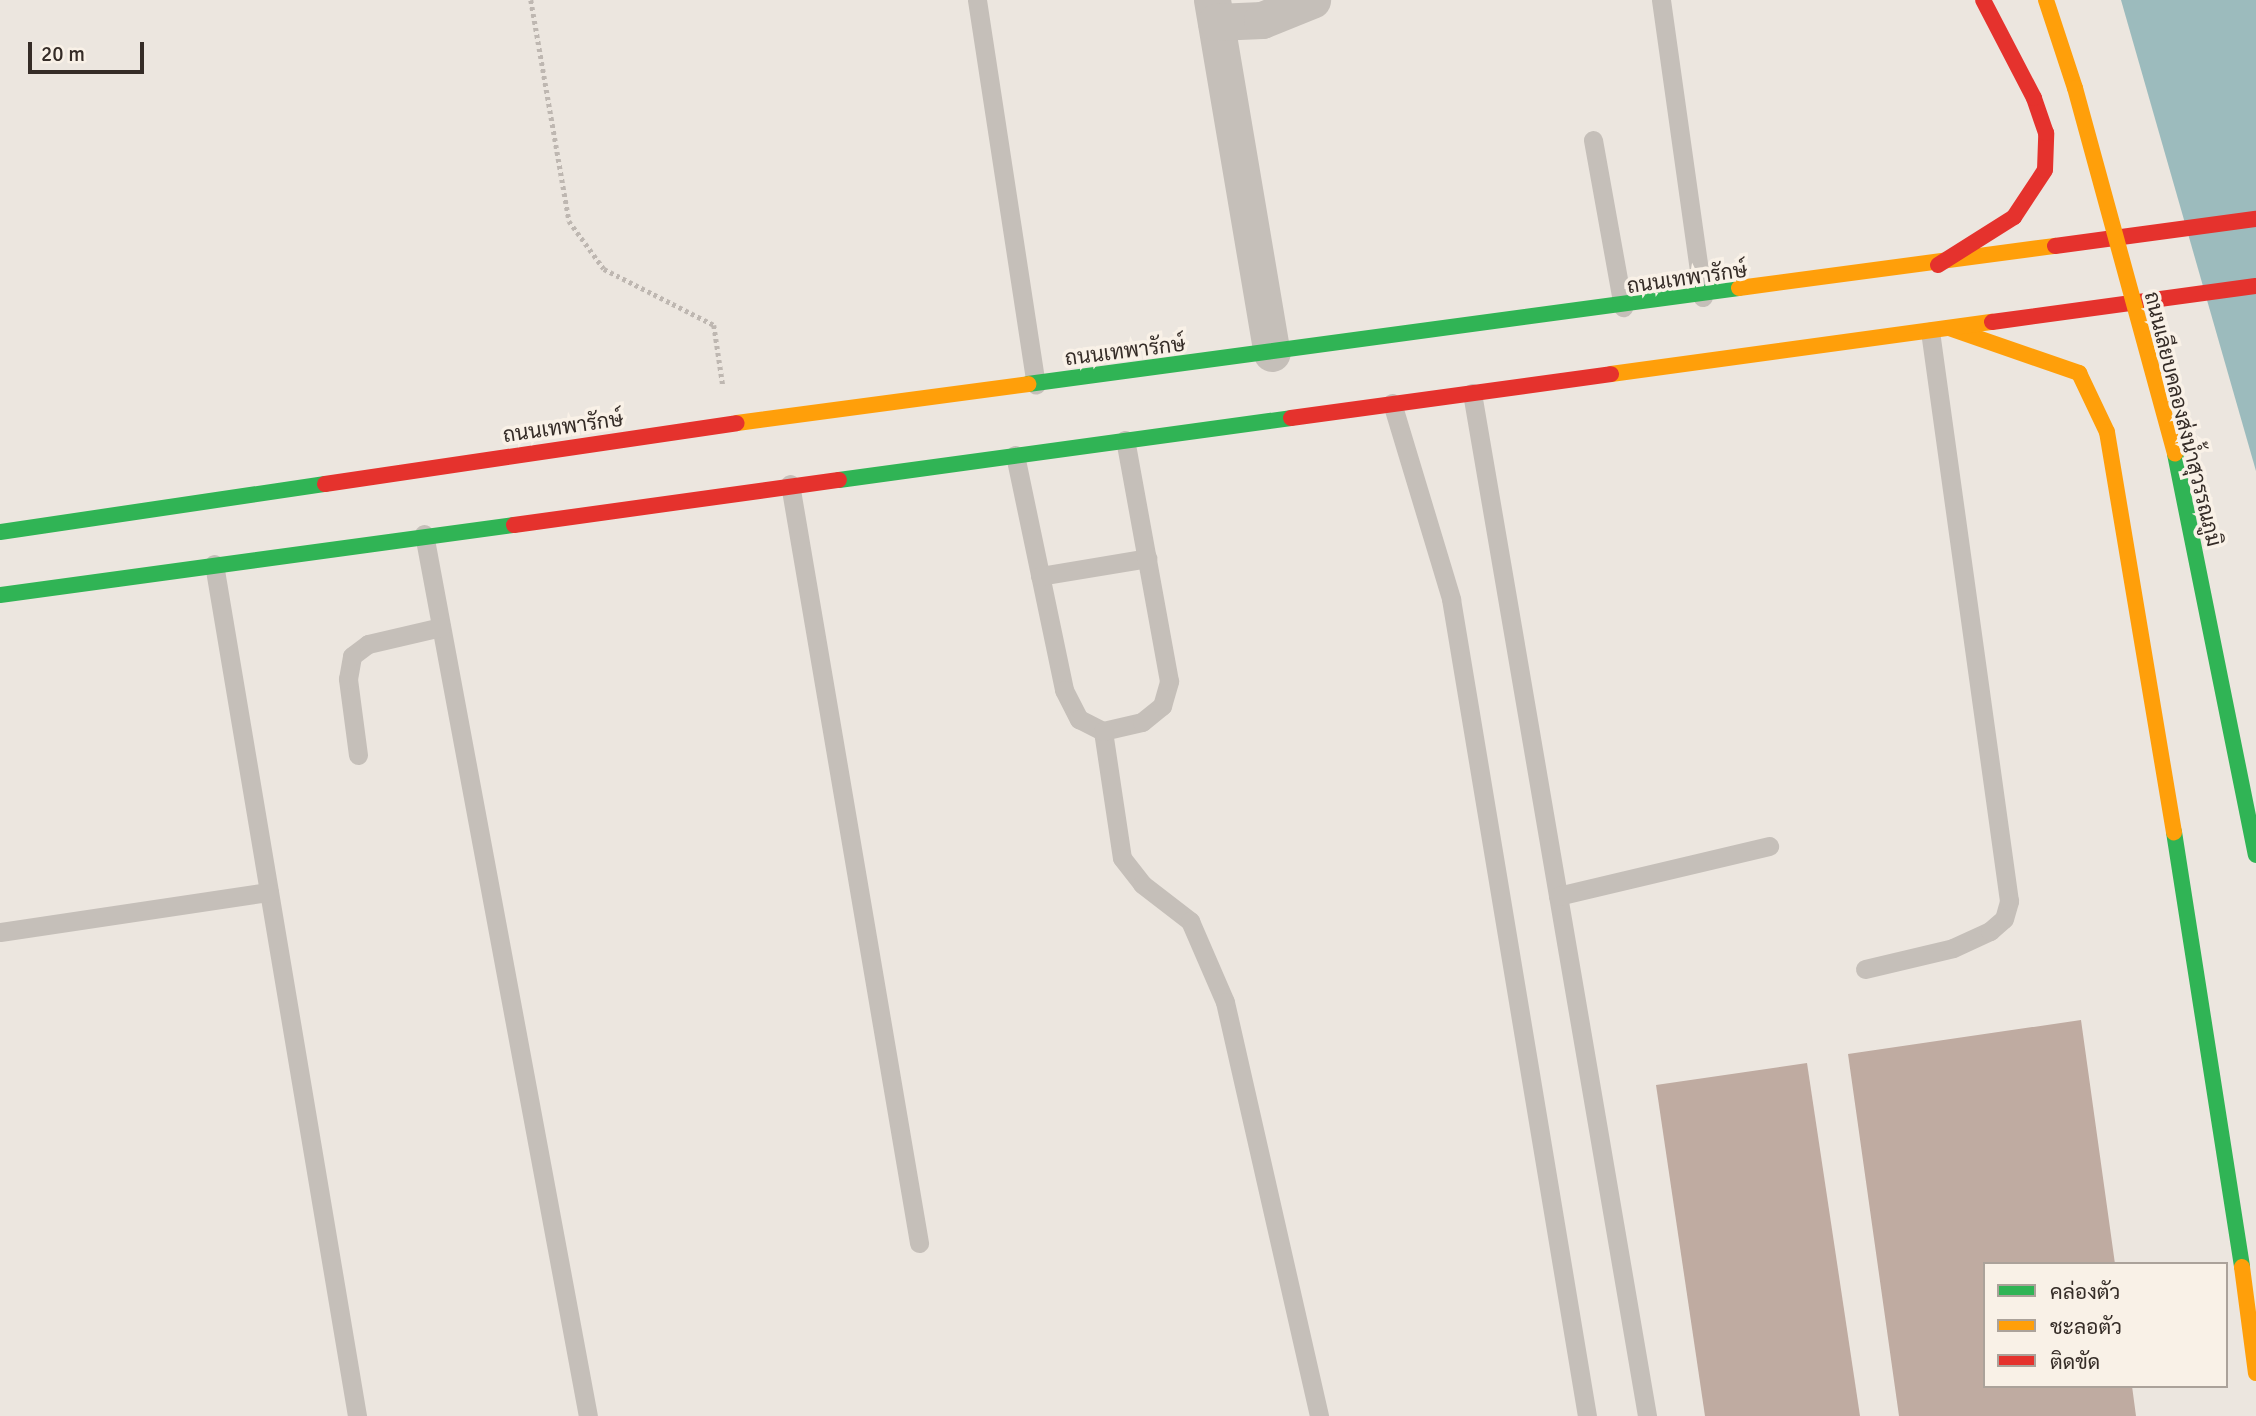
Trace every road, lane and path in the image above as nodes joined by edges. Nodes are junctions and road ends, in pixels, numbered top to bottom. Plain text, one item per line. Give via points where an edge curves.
1 (531, 0) edge
2 (977, 0) edge
3 (1312, 0) edge
4 (1661, 0) edge
5 (1983, 0) edge
6 (2046, 0) edge
7 (1214, 11) edge
8 (1593, 141) dead end
9 (2256, 219) edge
10 (1936, 266) junction
11 (2256, 286) edge
12 (1703, 297) junction
13 (1623, 307) junction
14 (1940, 330) junction
15 (1272, 353) junction
16 (1036, 384) junction
17 (1472, 393) junction
18 (1392, 403) junction
19 (729, 425) junction
20 (1125, 440) junction
21 (1015, 454) junction
22 (790, 484) junction
23 (0, 531) edge
24 (424, 534) junction
25 (1147, 558) junction
26 (214, 564) junction
27 (1040, 576) junction
28 (0, 595) edge
29 (441, 627) junction
30 (1103, 731) junction
31 (358, 755) dead end
32 (1769, 846) dead end
33 (2256, 855) edge
34 (269, 892) junction
35 (1558, 896) junction
36 (0, 932) edge
37 (1865, 969) dead end
38 (919, 1243) dead end
39 (2256, 1373) edge
40 (357, 1416) edge
41 (588, 1416) edge
42 (1319, 1416) edge
43 (1587, 1416) edge
44 (1647, 1416) edge

1 - 19 path via 569,221 604,269 715,325
2 - 16 lane
3 - 7 street via 1262,20
4 - 12 lane
5 - 10 main road via 2034,98 2046,133 2045,170 2014,217
6 - 33 main road, ถนนเลียบคลองส่งน้ำสุวรรณภูมิ, bridge via 2175,454
7 - 15 street
8 - 13 lane
9 - 10 main road, ถนนเทพารักษ์
10 - 12 main road, ถนนเทพารักษ์
11 - 14 main road
12 - 13 main road, ถนนเทพารักษ์
13 - 15 main road, ถนนเทพารักษ์
14 - 17 main road
14 - 37 lane via 2009,901 2004,919 1990,932 1953,948
14 - 39 main road via 2078,373 2108,432 2222,1120
15 - 16 main road, ถนนเทพารักษ์
16 - 19 main road, ถนนเทพารักษ์
17 - 18 main road
17 - 35 lane
18 - 20 main road
18 - 43 lane via 1451,599
19 - 23 main road, ถนนเทพารักษ์
20 - 21 main road
20 - 25 lane
21 - 22 main road
21 - 27 lane
22 - 24 main road
22 - 38 lane
24 - 26 main road
24 - 29 lane
25 - 27 lane
25 - 30 lane via 1169,681 1162,706 1142,722
26 - 28 main road
26 - 34 lane
27 - 30 lane via 1064,690 1079,719
29 - 31 lane via 368,644 352,656 348,679
29 - 41 lane
30 - 42 lane via 1122,858 1142,884 1190,920 1225,1002
32 - 35 lane
34 - 36 lane
34 - 40 lane
35 - 44 lane

